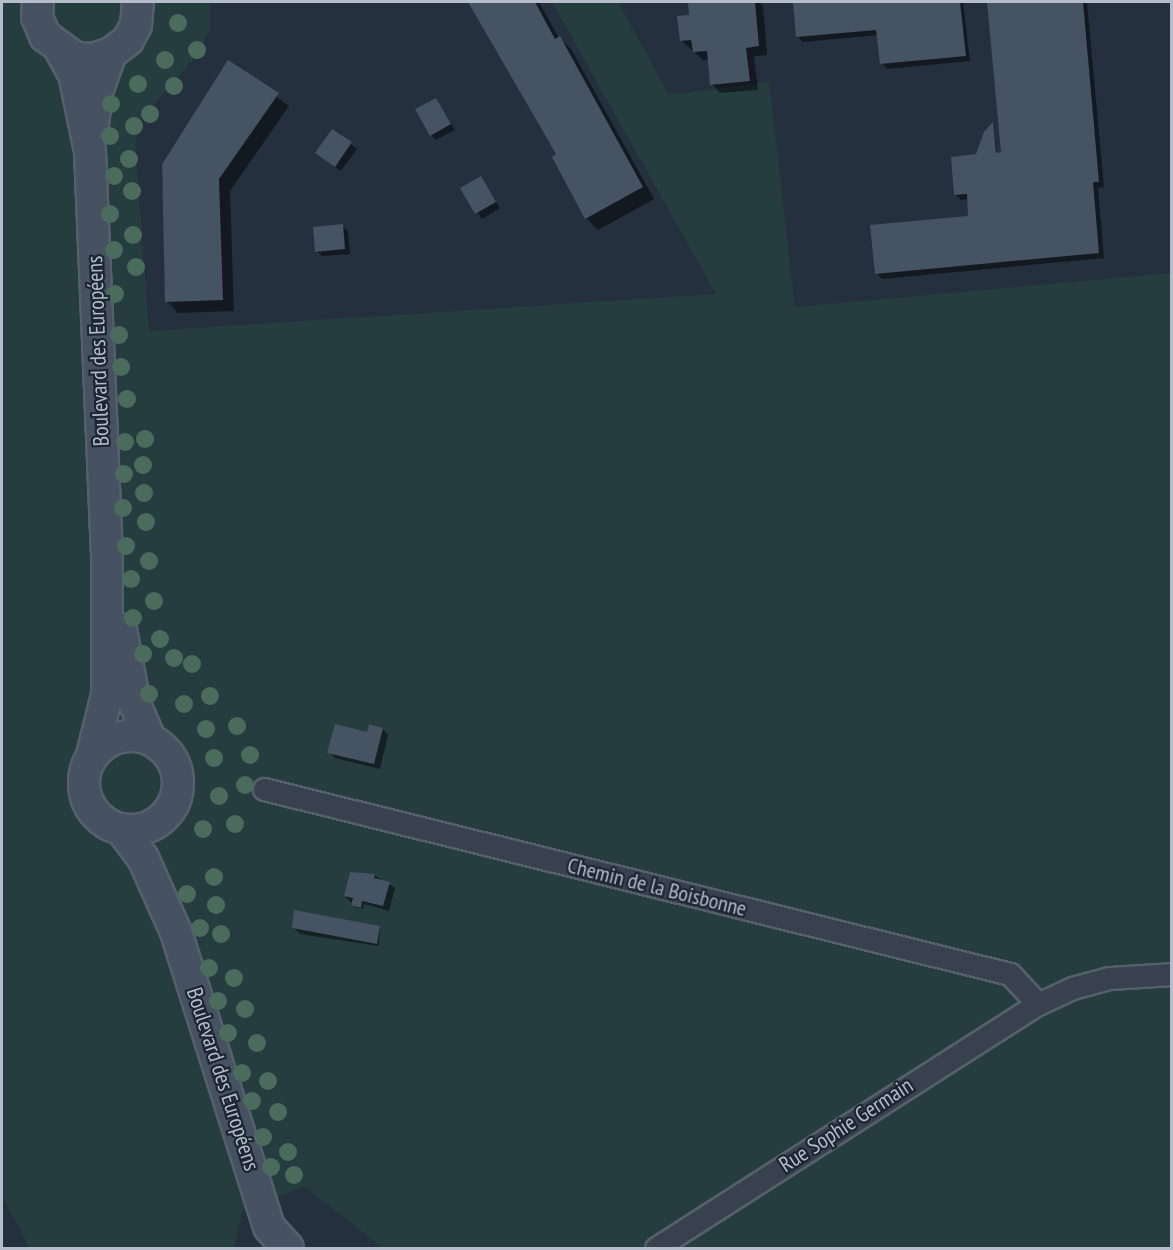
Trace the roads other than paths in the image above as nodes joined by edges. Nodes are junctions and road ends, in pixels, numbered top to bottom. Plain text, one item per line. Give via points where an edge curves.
1 (38, 2) edge
2 (138, 2) edge
3 (61, 51) junction
4 (111, 53) junction
5 (90, 151) junction
6 (107, 552) junction
7 (150, 739) junction
8 (92, 755) junction
9 (264, 789) dead end
10 (165, 815) junction
11 (121, 829) junction
12 (176, 932) junction
13 (1172, 974) edge
14 (1038, 1004) junction
15 (275, 1241) edge
16 (656, 1248) edge

1 - 3 street, Boulevard des Européens via 37,17 45,36
2 - 4 street via 136,25 128,40
3 - 4 street via 84,58
3 - 5 street, Boulevard des Européens via 74,74
4 - 5 street, Boulevard des Européens via 97,92
5 - 6 street, Boulevard des Européens
6 - 7 street, Boulevard des Européens via 135,704
6 - 8 street, Boulevard des Européens via 107,695
7 - 8 street via 118,737
7 - 10 street via 165,749 175,765 175,800
8 - 11 street via 84,780 90,806 98,816
9 - 14 street, Chemin de la Boisbonne via 1010,974
10 - 11 street via 137,830
10 - 12 street, Boulevard des Européens via 161,849
11 - 12 street, Boulevard des Européens via 153,875
12 - 15 street, Boulevard des Européens
13 - 14 street, Rue Sophie Germain via 1109,978 1072,988
14 - 16 street, Rue Sophie Germain

